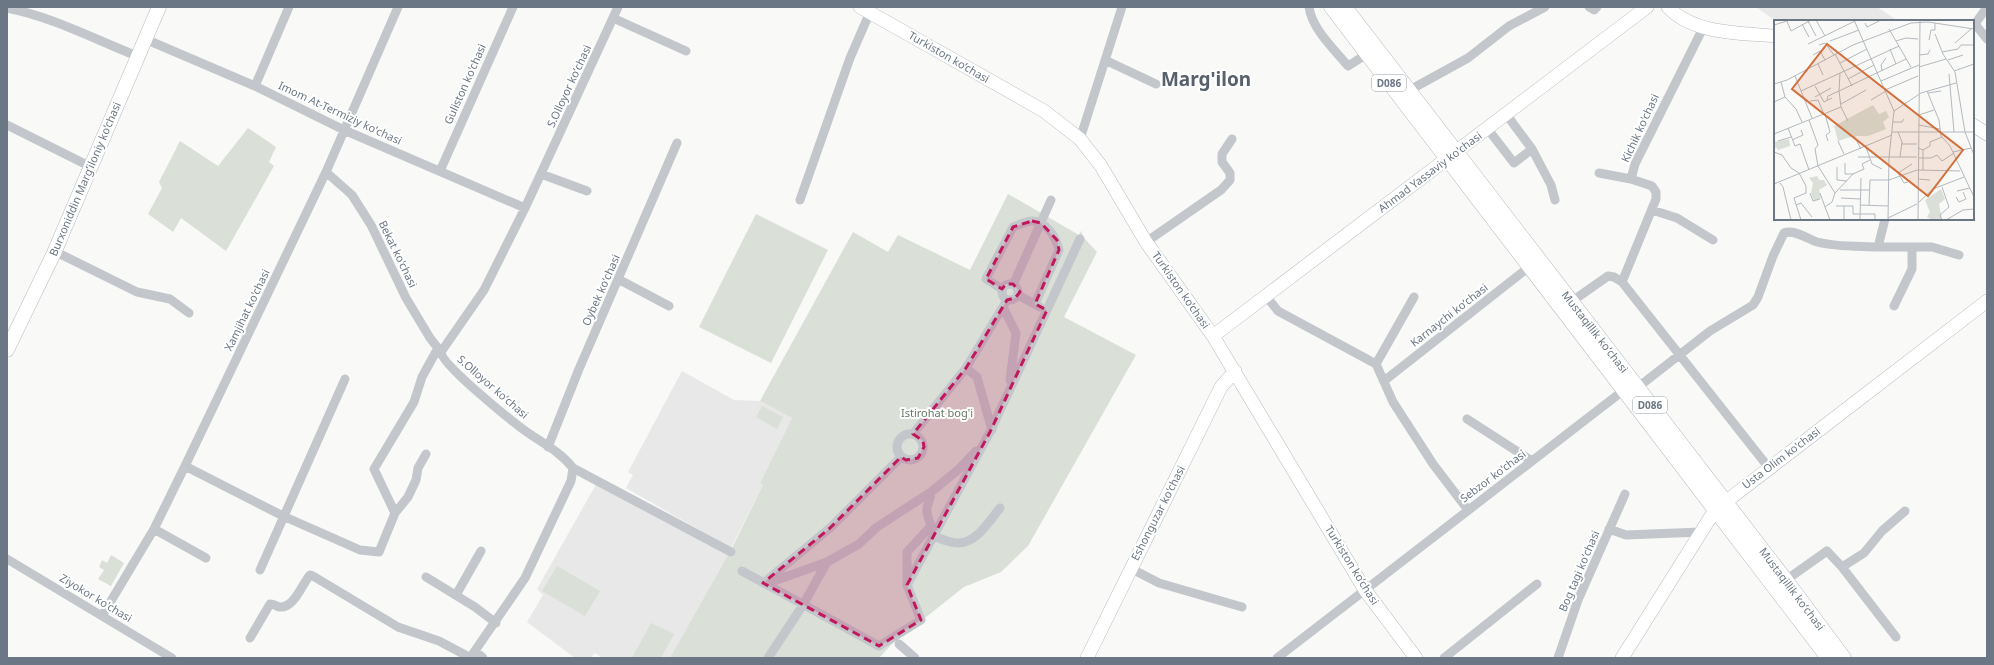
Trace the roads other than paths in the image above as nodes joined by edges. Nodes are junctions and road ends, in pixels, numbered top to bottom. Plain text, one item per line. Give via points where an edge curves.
1 (159, 7) edge
2 (290, 7) edge
3 (398, 7) edge
4 (513, 7) edge
5 (618, 7) edge
6 (1309, 7) edge
7 (1331, 7) edge
8 (1345, 7) edge
9 (1545, 7) edge
10 (1589, 7) edge
11 (1597, 7) edge
12 (1647, 7) edge
13 (1668, 7) edge
14 (1987, 7) edge
15 (7, 8) edge
16 (1120, 8) edge
17 (865, 10) edge
18 (613, 18) junction
19 (1974, 26) edge
20 (1703, 28) junction
21 (1774, 36) edge
22 (145, 39) junction
23 (1987, 39) edge
24 (686, 51) dead end
25 (1367, 54) junction
26 (137, 56) junction
27 (1104, 60) junction
28 (1156, 84) dead end
29 (255, 86) junction
30 (1408, 91) junction
31 (1506, 114) junction
32 (7, 124) edge
33 (1974, 126) edge
34 (1487, 128) junction
35 (344, 130) junction
36 (1987, 134) edge
37 (1080, 139) junction
38 (1232, 139) dead end
39 (677, 143) dead end
40 (1532, 149) junction
41 (1451, 156) junction
42 (91, 167) junction
43 (440, 171) junction
44 (326, 172) junction
45 (1598, 173) dead end
46 (541, 174) junction
47 (1631, 179) junction
48 (588, 191) dead end
49 (800, 200) dead end
50 (1051, 200) dead end
51 (1555, 200) dead end
52 (525, 208) junction
53 (1652, 210) junction
54 (1885, 220) edge
55 (1041, 223) junction
56 (1080, 239) dead end
57 (1712, 240) dead end
58 (1146, 242) junction
59 (1878, 247) junction
60 (1912, 248) junction
61 (54, 251) junction
62 (1959, 255) dead end
63 (1529, 267) junction
64 (618, 279) junction
65 (1622, 282) junction
66 (1013, 285) junction
67 (1002, 289) junction
68 (1018, 295) junction
69 (1266, 296) junction
70 (1414, 297) dead end
71 (1987, 301) edge
72 (1572, 302) junction
73 (1005, 304) junction
74 (1035, 304) junction
75 (669, 306) dead end
76 (1894, 306) dead end
77 (1046, 310) junction
78 (189, 312) dead end
79 (1214, 336) junction
80 (7, 350) edge
81 (439, 350) junction
82 (1680, 354) junction
83 (1376, 364) junction
84 (966, 368) junction
85 (1235, 370) junction
86 (345, 379) dead end
87 (1384, 382) junction
88 (1631, 389) junction
89 (1009, 391) junction
90 (1467, 419) dead end
91 (991, 432) junction
92 (913, 434) junction
93 (548, 446) junction
94 (426, 454) dead end
95 (901, 457) junction
96 (1532, 461) junction
97 (185, 466) junction
98 (573, 468) junction
99 (1769, 468) junction
100 (931, 492) junction
101 (1625, 494) dead end
102 (1720, 506) junction
103 (1000, 508) dead end
104 (1468, 510) junction
105 (1905, 511) dead end
106 (395, 513) junction
107 (283, 516) junction
108 (930, 527) junction
109 (154, 529) junction
110 (1609, 529) junction
111 (1701, 532) junction
112 (934, 536) junction
113 (481, 551) dead end
114 (731, 552) dead end
115 (206, 558) dead end
116 (7, 559) edge
117 (827, 562) junction
118 (1842, 567) junction
119 (1130, 568) junction
120 (260, 570) dead end
121 (742, 571) dead end
122 (426, 577) dead end
123 (1786, 580) junction
124 (766, 581) junction
125 (1537, 584) dead end
126 (907, 586) junction
127 (1366, 590) junction
128 (456, 595) junction
129 (803, 605) junction
130 (1242, 607) dead end
131 (102, 616) junction
132 (496, 623) junction
133 (1896, 637) dead end
134 (250, 638) dead end
135 (899, 644) dead end
136 (472, 656) edge
137 (172, 658) edge
138 (483, 658) edge
139 (768, 658) edge
140 (915, 658) edge
141 (1087, 658) edge
142 (1277, 658) edge
143 (1416, 658) edge
144 (1444, 658) edge
145 (1558, 658) edge
146 (1622, 658) edge
147 (1828, 658) edge
148 (1844, 658) edge

1 - 22 main road, Burxoniddin Marg’iloniy ko’chasi
2 - 29 street
3 - 35 street, Xamjihat ko'chasi
4 - 43 street, Guliston ko'chasi
5 - 18 street, S.Olloyor koʻchasi
6 - 25 street via 1310,14 1325,38 1348,66
7 - 25 main road, Mustaqillik koʻchasi / D086
8 - 30 main road, Mustaqillik koʻchasi / D086
9 - 30 street via 1509,26 1468,58
10 - 11 street via 1594,10
12 - 31 main road, Ahmad Yassaviy ko'chasi
13 - 20 main road via 1681,18
14 - 19 street
15 - 26 street via 65,25
16 - 27 street
17 - 37 main road, Turkiston ko’chasi via 1044,111
17 - 49 street
18 - 24 street
18 - 46 street, S.Olloyor koʻchasi
19 - 23 street
20 - 21 main road
20 - 47 street, Kichik ko'chasi via 1645,144
22 - 26 main road, Burxoniddin Marg’iloniy ko’chasi
22 - 29 street, Imom At-Termiziy koʻchasi
25 - 41 main road, Mustaqillik koʻchasi / D086
26 - 42 main road, Burxoniddin Marg’iloniy ko’chasi
27 - 28 street
27 - 37 street
29 - 35 street, Imom At-Termiziy koʻchasi
30 - 41 main road, Mustaqillik koʻchasi / D086
31 - 34 main road, Ahmad Yassaviy ko'chasi
31 - 40 street
32 - 42 street
33 - 36 main road
34 - 40 street via 1514,163
34 - 41 main road, Ahmad Yassaviy ko'chasi
35 - 43 street, Imom At-Termiziy koʻchasi
35 - 44 street, Xamjihat ko'chasi
37 - 58 main road, Turkiston ko’chasi via 1101,166
38 - 58 street via 1222,154 1222,162 1230,173 1230,180 1221,190
39 - 64 street, Oybek koʻchasi
40 - 51 street via 1551,185
41 - 63 main road, Mustaqillik koʻchasi / D086
41 - 69 main road, Ahmad Yassaviy ko'chasi
41 - 72 main road, Mustaqillik koʻchasi / D086
42 - 61 main road, Burxoniddin Marg’iloniy ko’chasi
43 - 52 street, Imom At-Termiziy koʻchasi
44 - 81 street, Bekat ko'chasi via 352,195 371,225 406,298
44 - 97 street, Xamjihat ko'chasi
45 - 47 street
46 - 48 street
46 - 52 street, S.Olloyor koʻchasi
47 - 53 street, Kichik ko'chasi via 1654,188 1656,196
50 - 55 street
52 - 81 street, S.Olloyor koʻchasi via 484,290
53 - 57 street via 1677,218
53 - 65 street, Kichik ko'chasi
54 - 59 street
55 - 66 street
55 - 67 street via 1032,221 1013,227 986,279
55 - 74 street via 1057,240 1059,250
56 - 77 street
58 - 79 main road, Turkiston ko’chasi
59 - 60 street
59 - 82 street via 1827,244 1791,232 1784,233 1753,305 1728,319
60 - 62 street via 1932,247
60 - 76 street via 1912,269
61 - 78 street via 137,292 170,299
61 - 80 main road, Burxoniddin Marg’iloniy ko’chasi
63 - 87 street, Karnaychi koʻchasi
63 - 88 main road, Mustaqillik koʻchasi / D086
64 - 75 street
64 - 93 street, Oybek koʻchasi
65 - 72 street via 1614,276 1608,276
65 - 82 street
66 - 67 street via 1008,284
66 - 68 street via 1017,288
67 - 73 street
68 - 73 street
68 - 74 street
69 - 79 main road, Ahmad Yassaviy ko'chasi
69 - 83 street via 1278,311
70 - 83 street
71 - 99 main road, Usta Olim ko'chasi
72 - 88 main road, Mustaqillik koʻchasi / D086
73 - 84 street
73 - 89 street via 1016,333
74 - 77 street
77 - 89 street
79 - 85 main road, Turkiston ko’chasi
81 - 93 street, S.Olloyor koʻchasi via 458,374 520,427
81 - 106 street via 422,377 414,402 374,470
82 - 88 street
82 - 99 street
83 - 87 street
84 - 91 street via 977,377
84 - 92 street
85 - 119 main road, Eshonguzar ko'chasi via 1221,387
85 - 127 main road, Turkiston ko’chasi
86 - 107 street
87 - 104 street via 1393,402 1433,464
88 - 96 street, Sebzor ko'chasi
88 - 102 main road, Mustaqillik koʻchasi / D086
89 - 91 street
90 - 96 street
91 - 100 street via 959,469
91 - 112 street
92 - 95 street via 902,435 898,440 896,446
92 - 95 street via 923,441 922,453 912,460
93 - 98 street, S.Olloyor koʻchasi via 566,459
94 - 106 street via 408,497
95 - 124 street via 830,528
96 - 104 street, Sebzor ko'chasi
97 - 107 street
97 - 109 street, Xamjihat ko'chasi
98 - 114 street, S.Olloyor koʻchasi
98 - 132 street via 571,481 538,553
99 - 102 main road, Usta Olim ko'chasi
100 - 108 street via 926,510
100 - 117 street via 877,527 859,544
101 - 110 street, Bog tagi koʻchasi
102 - 111 main road, Usta Olim ko'chasi
102 - 123 main road, Mustaqillik koʻchasi / D086
102 - 147 main road, Mustaqillik koʻchasi / D086
103 - 112 street via 975,537 958,543
104 - 127 street, Sebzor ko'chasi
105 - 118 street via 1882,531 1864,553
106 - 107 street via 379,552 360,550
107 - 120 street
108 - 112 street
108 - 126 street via 907,552
109 - 115 street
109 - 131 street, Xamjihat ko'chasi
110 - 111 street via 1626,535
110 - 145 street, Bog tagi koʻchasi via 1578,600
111 - 146 main road, Usta Olim ko'chasi
112 - 126 street
113 - 128 street
116 - 131 street, Ziyokor ko'chasi
117 - 124 street via 774,581
117 - 129 street
118 - 123 street via 1826,551
118 - 133 street
119 - 130 street via 1159,583
119 - 141 main road, Eshonguzar ko'chasi
121 - 124 street
122 - 128 street
123 - 148 main road, Mustaqillik koʻchasi / D086
124 - 129 street
125 - 144 street
126 - 129 street via 921,620 879,646
127 - 142 street, Sebzor ko'chasi
127 - 143 main road, Turkiston ko’chasi
128 - 132 street
129 - 139 street
131 - 137 street, Ziyokor ko'chasi
132 - 136 street
134 - 136 street via 270,604 286,606 294,599 310,575 398,627
135 - 140 street
136 - 138 street

